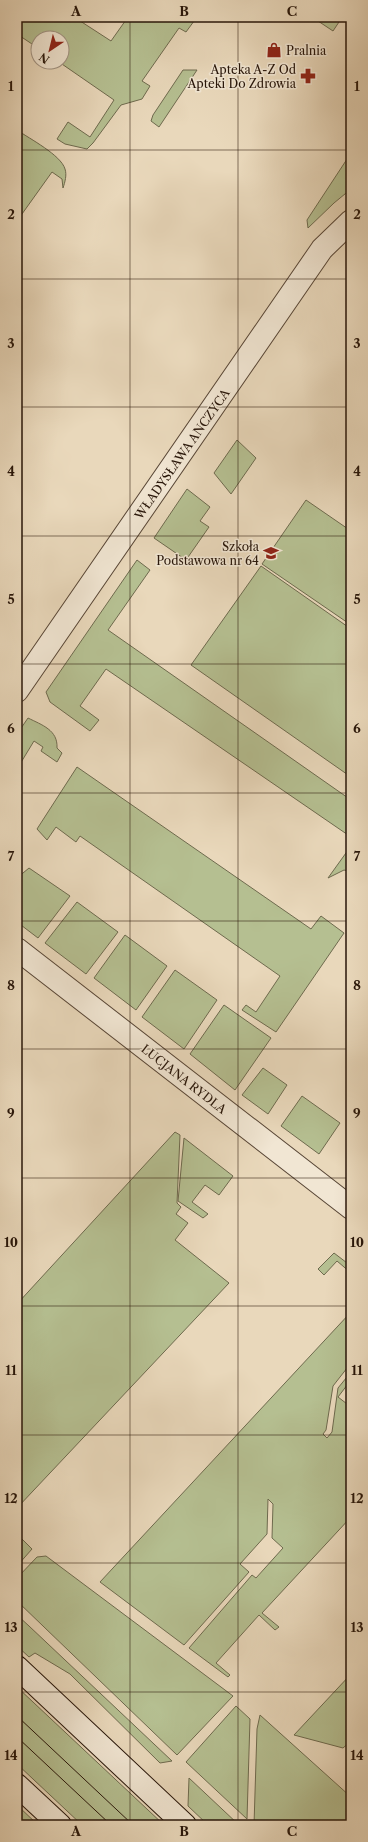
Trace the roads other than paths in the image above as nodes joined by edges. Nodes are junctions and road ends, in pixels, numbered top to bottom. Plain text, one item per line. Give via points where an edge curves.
1 (351, 221) edge
2 (17, 691) edge
3 (17, 949) edge
4 (351, 1208) edge
5 (17, 1667) edge
6 (17, 1785) edge
7 (60, 1825) edge
8 (185, 1825) edge

1 - 2 street, WŁADYSŁAWA ANCZYCA via 322,249
3 - 4 street, LUCJANA RYDLA
5 - 8 street
6 - 7 street

